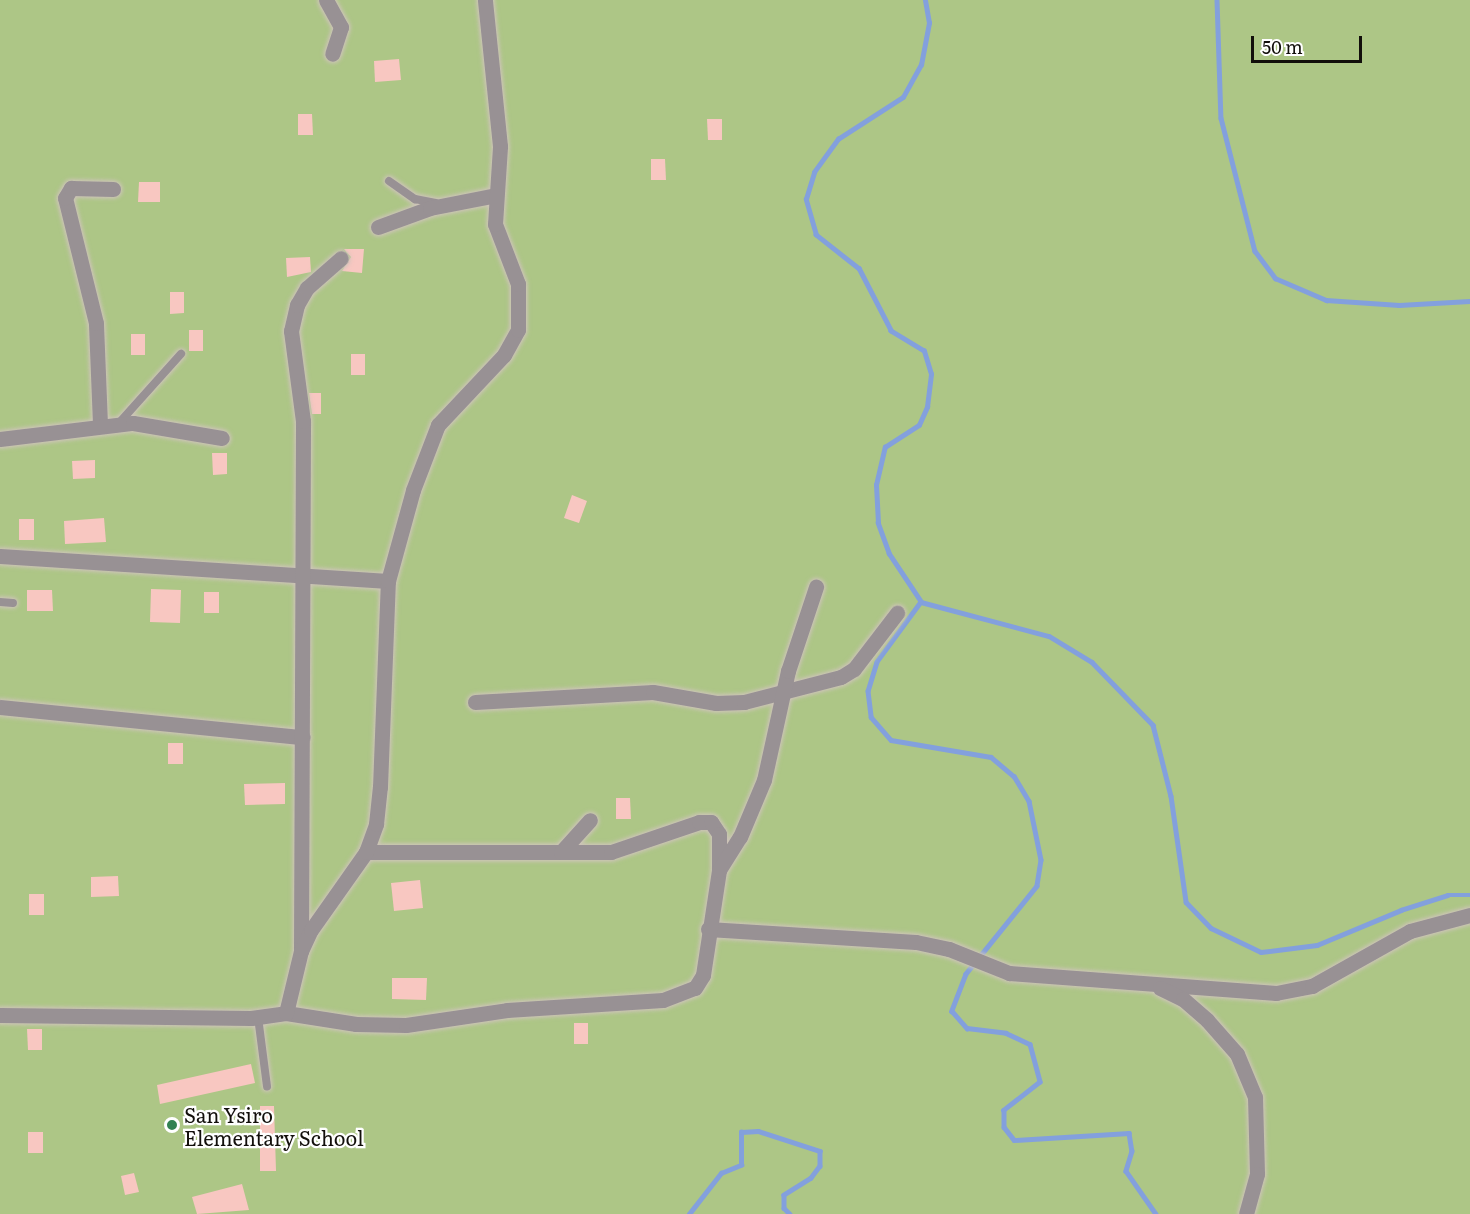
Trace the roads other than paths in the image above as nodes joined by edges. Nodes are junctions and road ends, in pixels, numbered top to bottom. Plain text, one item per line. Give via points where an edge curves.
1 (326, 0) edge
2 (485, 0) edge
3 (332, 54) dead end
4 (389, 181) dead end
5 (113, 189) dead end
6 (496, 195) junction
7 (445, 206) junction
8 (378, 227) dead end
9 (341, 258) dead end
10 (181, 354) dead end
11 (119, 423) junction
12 (100, 424) junction
13 (222, 438) dead end
14 (0, 439) edge
15 (0, 556) edge
16 (304, 576) junction
17 (388, 581) junction
18 (816, 587) dead end
19 (0, 602) edge
20 (12, 603) dead end
21 (897, 613) dead end
22 (782, 694) junction
23 (475, 702) dead end
24 (0, 707) edge
25 (303, 737) junction
26 (590, 820) dead end
27 (366, 852) junction
28 (561, 852) junction
29 (719, 870) junction
30 (1470, 915) edge
31 (708, 929) junction
32 (301, 951) junction
33 (1155, 984) junction
34 (286, 1013) junction
35 (0, 1016) edge
36 (258, 1017) junction
37 (267, 1086) dead end
38 (1246, 1214) edge

1 - 3 street via 341,27
2 - 6 street via 500,146
4 - 7 lane via 415,199
5 - 12 street via 71,189 65,198 96,323
6 - 7 street
6 - 17 street via 495,224 518,284 518,330 504,355 454,405 426,449
7 - 8 street
9 - 16 street via 308,288 297,305 291,331 303,422
10 - 11 lane
11 - 12 street
11 - 13 street
12 - 14 street
15 - 16 street
16 - 17 street
16 - 25 street
17 - 27 street via 380,787 376,824
18 - 22 street
19 - 20 lane
21 - 22 street via 854,669 820,686
22 - 23 street via 716,704 653,692
22 - 29 street via 754,807
24 - 25 street
25 - 32 street
26 - 28 street
27 - 28 street
27 - 32 street
28 - 29 street via 611,852 699,822 711,822 719,834
29 - 31 street
30 - 33 street via 1410,931 1312,986 1295,990
31 - 33 street via 916,942 949,949 1010,973
31 - 34 street via 695,988 663,1000 507,1010 406,1025 356,1024
32 - 34 street
33 - 38 street via 1184,999 1207,1020 1237,1054 1255,1097 1257,1174
34 - 36 street
35 - 36 street
36 - 37 lane

